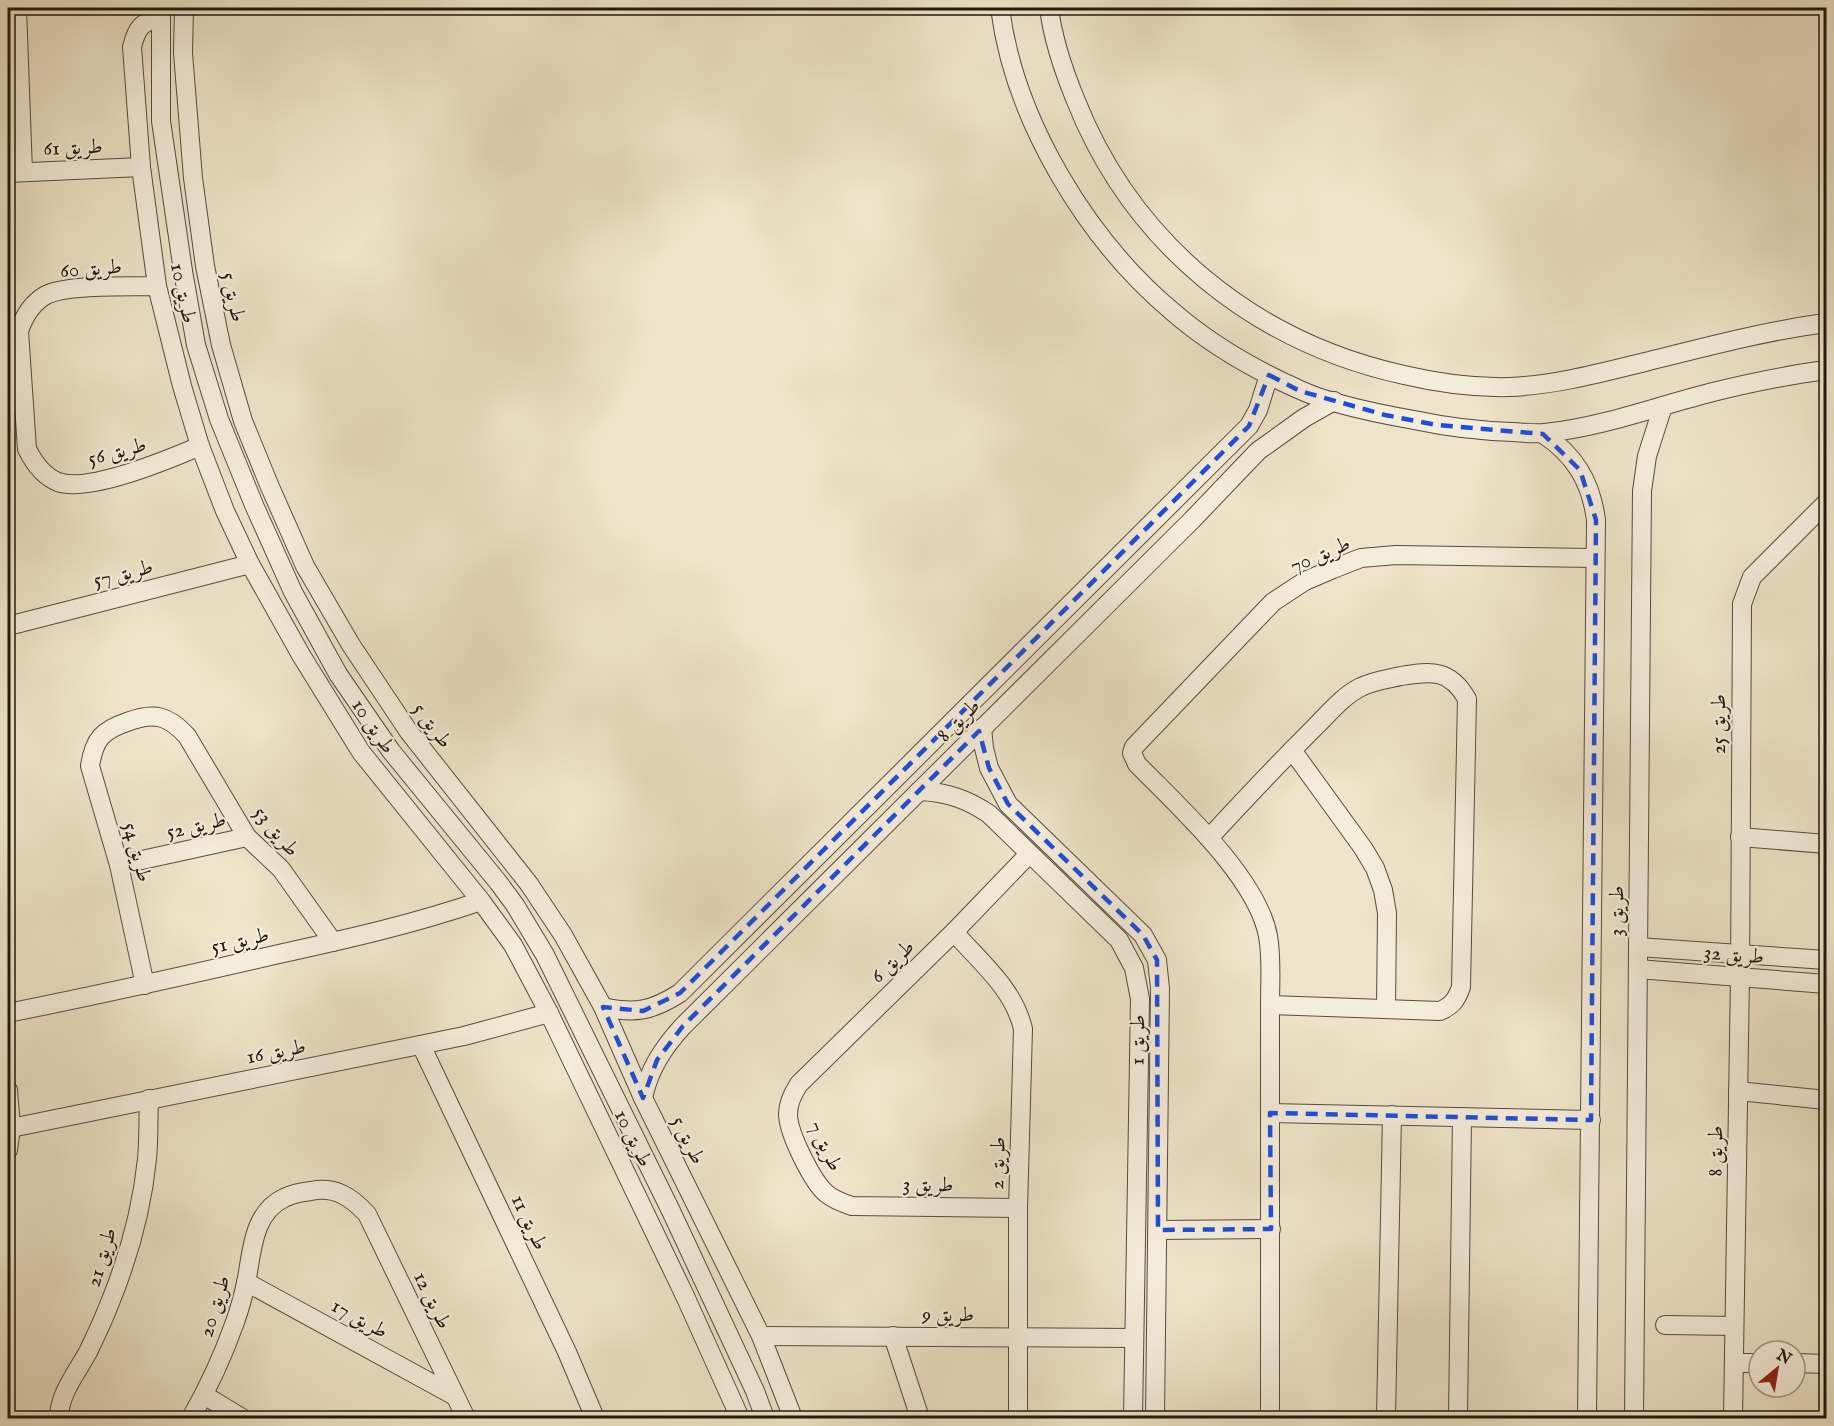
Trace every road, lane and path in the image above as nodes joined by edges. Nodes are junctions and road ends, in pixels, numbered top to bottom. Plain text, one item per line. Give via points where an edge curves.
1 (16, 8) edge
2 (184, 8) edge
3 (1000, 8) edge
4 (1049, 8) edge
5 (161, 12) edge
6 (141, 167) junction
7 (15, 172) edge
8 (157, 286) junction
9 (1827, 323) edge
10 (1827, 370) edge
11 (1269, 375) junction
12 (1334, 401) junction
13 (1664, 406) junction
14 (1543, 434) junction
15 (200, 446) junction
16 (45, 474) joint
17 (1827, 503) edge
18 (1595, 558) junction
19 (250, 564) junction
20 (8, 626) edge
21 (168, 720) joint
22 (982, 728) junction
23 (1292, 750) junction
24 (919, 791) junction
25 (247, 837) junction
26 (1740, 837) junction
27 (1209, 838) junction
28 (1827, 844) edge
29 (1029, 854) junction
30 (119, 865) junction
31 (518, 870) junction
32 (498, 882) junction
33 (481, 901) junction
34 (954, 932) junction
35 (333, 942) junction
36 (1638, 947) junction
37 (1740, 954) junction
38 (1827, 960) edge
39 (1638, 969) junction
40 (1740, 977) junction
41 (1827, 984) edge
42 (145, 985) junction
43 (1270, 1005) junction
44 (603, 1006) junction
45 (1386, 1009) junction
46 (8, 1013) edge
47 (549, 1013) junction
48 (421, 1045) junction
49 (8, 1090) edge
50 (1738, 1091) junction
51 (643, 1098) junction
52 (149, 1099) junction
53 (1827, 1100) edge
54 (790, 1103) joint
55 (1270, 1113) junction
56 (1392, 1116) junction
57 (1462, 1117) junction
58 (1590, 1120) junction
59 (11, 1128) junction
60 (8, 1150) edge
61 (838, 1202) joint
62 (357, 1203) joint
63 (1018, 1208) junction
64 (1270, 1229) junction
65 (1158, 1230) junction
66 (246, 1282) junction
67 (1665, 1325) dead end
68 (1734, 1326) junction
69 (761, 1336) junction
70 (893, 1336) junction
71 (1020, 1337) junction
72 (1134, 1338) junction
73 (1734, 1363) junction
74 (1747, 1363) edge
75 (1807, 1364) edge
76 (1827, 1364) edge
77 (204, 1395) junction
78 (453, 1395) junction
79 (59, 1419) edge
80 (191, 1419) edge
81 (242, 1419) edge
82 (466, 1419) edge
83 (596, 1419) edge
84 (740, 1419) edge
85 (765, 1419) edge
86 (793, 1419) edge
87 (920, 1419) edge
88 (1018, 1419) edge
89 (1133, 1419) edge
90 (1155, 1419) edge
91 (1270, 1419) edge
92 (1386, 1419) edge
93 (1458, 1419) edge
94 (1587, 1419) edge
95 (1634, 1419) edge
96 (1733, 1419) edge

1 - 7 street
2 - 31 street, طريق 5 via 183,53 193,178 205,266 221,345 243,421 305,566 351,645 409,732
3 - 11 street via 1013,69 1031,118 1054,165 1111,250 1173,313
4 - 9 street via 1065,74 1087,129 1115,179 1150,226 1191,269 1231,301 1322,350 1371,368 1421,379 1465,386 1510,387 1554,383 1761,334
5 - 6 street, طريق 10 via 144,22 135,33 132,47
5 - 32 street via 161,121 173,209 196,345 219,419 293,592 338,674 391,751
6 - 7 street, طريق 61
6 - 8 street, طريق 10
8 - 15 street, طريق 10
8 - 16 street, طريق 60 via 62,290 32,306 24,318 19,331 27,449
10 - 13 street via 1761,381
11 - 12 street
11 - 44 street, طريق 8 via 1249,426 680,993 663,1005 644,1011
12 - 14 street via 1437,425
12 - 22 street, طريق 8 via 1258,451
13 - 14 street
13 - 36 street, طريق 3 via 1647,456 1642,491
14 - 18 street, طريق 3 via 1570,455 1588,486 1596,520
15 - 16 street, طريق 56 via 117,476 74,485
15 - 19 street, طريق 10
17 - 26 street, طريق 25 via 1752,577 1742,604
18 - 27 street, طريق 70 via 1361,558 1305,581 1273,602 1132,753 1137,764
18 - 58 street, طريق 3
19 - 20 street, طريق 57
19 - 33 street, طريق 10 via 361,752
21 - 25 street, طريق 53 via 187,736
21 - 30 street, طريق 54 via 145,715 111,727 92,754 90,766
22 - 24 street, طريق 8
22 - 65 street, طريق 1 via 989,768 1008,804 1143,935 1157,960
23 - 27 street
23 - 45 street via 1363,848 1379,879 1387,914
23 - 45 street via 1340,702 1360,687 1383,679 1425,672 1438,674 1451,679 1467,699 1461,987 1452,1004 1440,1011
24 - 29 street, طريق 1 via 956,796 974,804
24 - 51 street, طريق 8 via 683,1026 657,1060
25 - 30 street, طريق 52
25 - 35 street, طريق 53 via 280,869
26 - 28 street
26 - 37 street, طريق 25
27 - 43 street via 1254,898 1263,920 1268,937
29 - 34 street, طريق 6
29 - 72 street, طريق 1 via 1119,940 1138,983
30 - 42 street, طريق 54
31 - 32 street
31 - 44 street, طريق 5 via 549,912
32 - 85 street via 545,956 600,1065
33 - 35 street, طريق 51 via 425,920
33 - 47 street, طريق 10 via 513,945
34 - 54 street, طريق 6 via 799,1084
34 - 63 street, طريق 2 via 1009,994 1023,1029
35 - 42 street, طريق 51
36 - 37 street, طريق 32
36 - 39 street, طريق 3
37 - 38 street, طريق 32
37 - 40 street, طريق 25
39 - 40 street, طريق 32
39 - 95 street, طريق 3
40 - 41 street, طريق 32
40 - 50 street, طريق 8
42 - 46 street, طريق 51
43 - 45 street
43 - 55 street
44 - 51 street, طريق 5
47 - 48 street, طريق 16
47 - 84 street, طريق 10
48 - 52 street, طريق 16
48 - 83 street, طريق 11
49 - 59 street
50 - 53 street
50 - 68 street, طريق 8
51 - 69 street, طريق 5
52 - 59 street, طريق 16
52 - 79 street, طريق 21 via 147,1158 126,1257 109,1305 64,1395
54 - 61 street, طريق 7 via 790,1125 816,1182
55 - 56 street
55 - 64 street
56 - 57 street
56 - 92 street
57 - 58 street
57 - 93 street
58 - 94 street, طريق 3
59 - 60 street
61 - 63 street, طريق 3 via 852,1206
62 - 66 street, طريق 20 via 332,1189 299,1193 274,1205 259,1224
62 - 78 street, طريق 12 via 367,1214
63 - 71 street, طريق 2
64 - 65 street
64 - 91 street
65 - 90 street, طريق 1
66 - 77 street, طريق 20 via 232,1330
66 - 78 street, طريق 17
67 - 68 street
68 - 73 street, طريق 8
69 - 70 street, طريق 9
69 - 86 street, طريق 5
70 - 71 street, طريق 9
70 - 87 street
71 - 72 street, طريق 9
71 - 88 street, طريق 2
72 - 89 street, طريق 1
73 - 74 street
73 - 96 street, طريق 8
75 - 76 street
77 - 80 street, طريق 20
77 - 81 street
78 - 82 street, طريق 12

